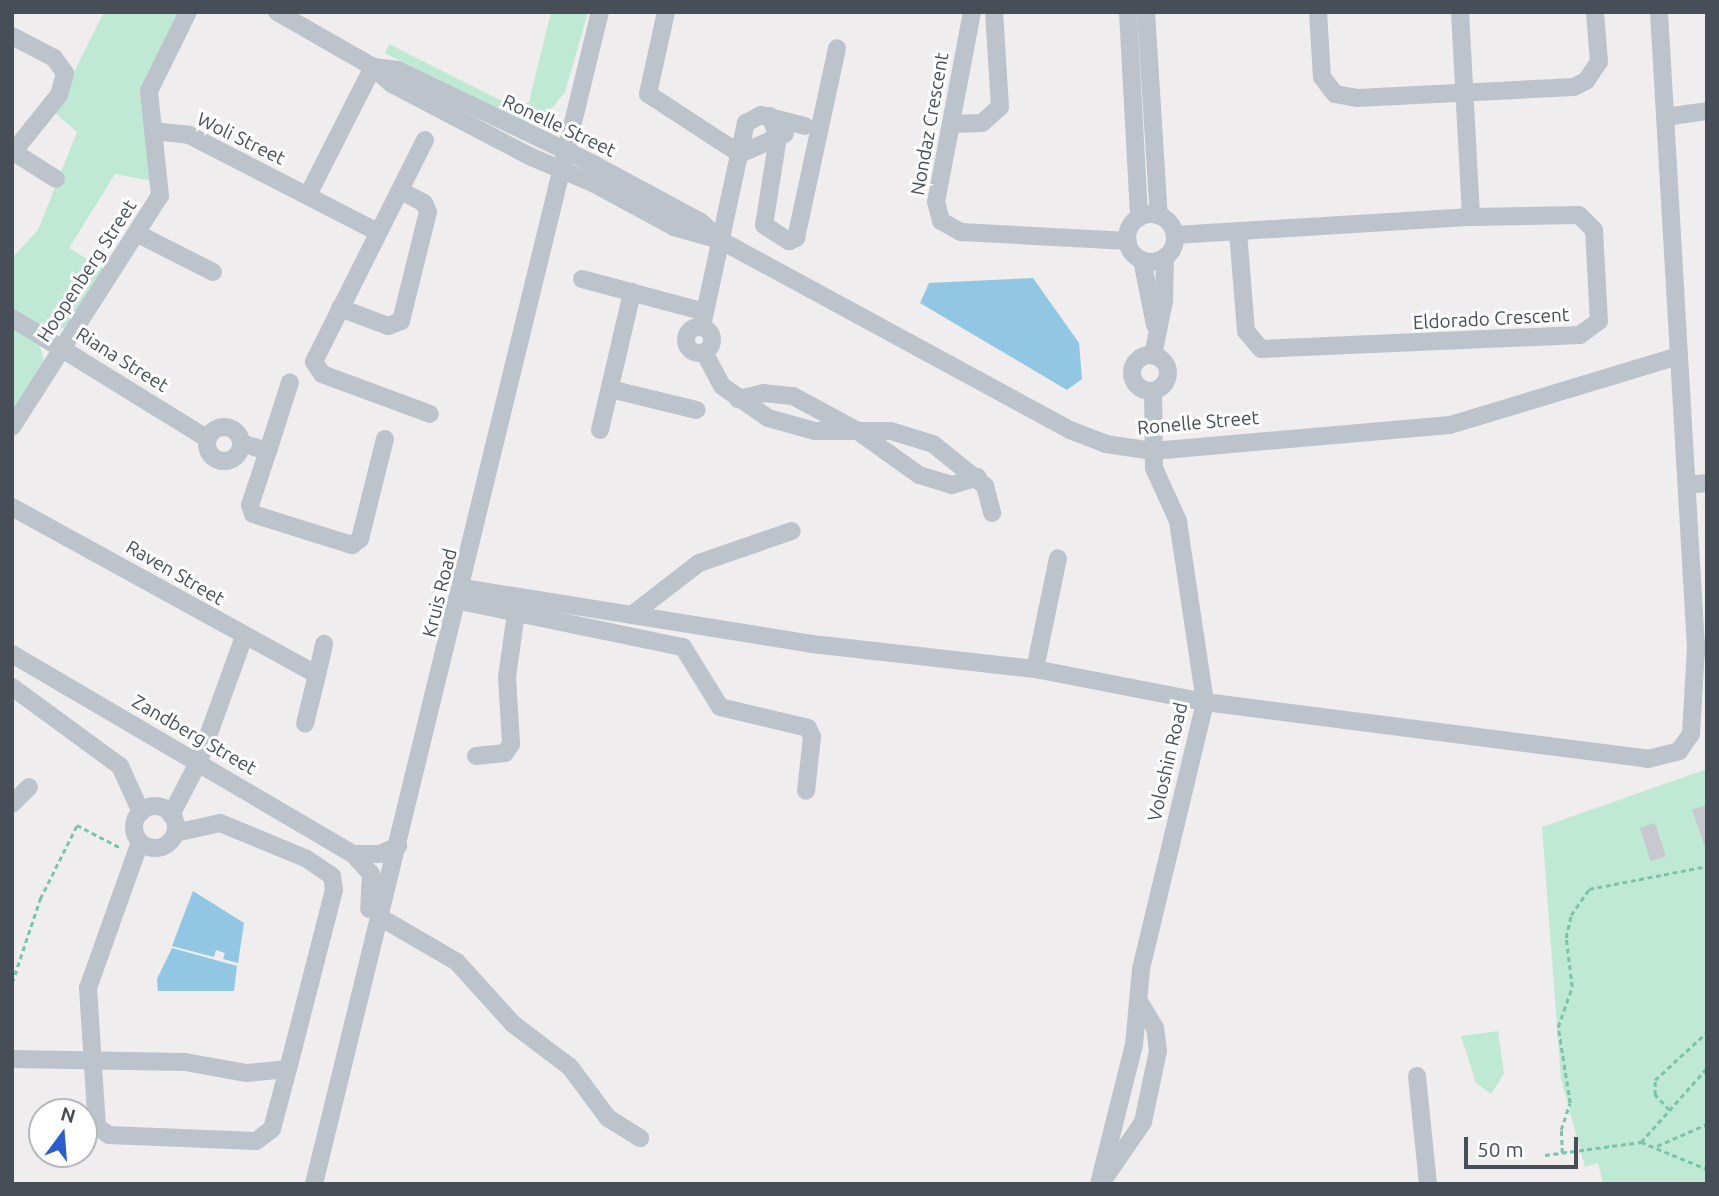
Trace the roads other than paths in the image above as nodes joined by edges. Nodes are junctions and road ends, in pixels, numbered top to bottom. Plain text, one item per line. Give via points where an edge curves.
1 (188, 12) edge
2 (277, 12) edge
3 (600, 12) edge
4 (666, 12) edge
5 (972, 12) edge
6 (994, 12) edge
7 (1128, 12) edge
8 (1146, 12) edge
9 (1318, 12) edge
10 (1460, 12) edge
11 (1595, 12) edge
12 (1659, 12) edge
13 (12, 36) edge
14 (837, 48) dead end
15 (373, 67) junction
16 (1464, 93) junction
17 (1707, 111) edge
18 (771, 116) junction
19 (1665, 117) junction
20 (951, 124) junction
21 (813, 128) junction
22 (153, 131) junction
23 (778, 137) junction
24 (425, 140) dead end
25 (13, 151) edge
26 (740, 155) junction
27 (561, 160) junction
28 (55, 179) dead end
29 (400, 190) junction
30 (308, 195) junction
31 (1159, 216) junction
32 (1471, 217) junction
33 (1139, 218) junction
34 (1238, 231) junction
35 (378, 232) junction
36 (138, 234) junction
37 (1175, 235) junction
38 (720, 240) junction
39 (1128, 241) junction
40 (1165, 257) junction
41 (1142, 260) junction
42 (213, 272) dead end
43 (582, 279) dead end
44 (632, 292) junction
45 (340, 308) junction
46 (12, 318) edge
47 (704, 319) junction
48 (1155, 325) junction
49 (62, 347) junction
50 (1153, 355) junction
51 (1679, 356) junction
52 (290, 382) dead end
53 (610, 389) junction
54 (1153, 391) junction
55 (737, 399) junction
56 (697, 410) dead end
57 (430, 414) dead end
58 (12, 427) edge
59 (600, 430) dead end
60 (856, 430) junction
61 (208, 439) junction
62 (385, 439) dead end
63 (241, 443) junction
64 (268, 451) junction
65 (1153, 451) junction
66 (978, 477) junction
67 (1707, 482) edge
68 (1687, 485) junction
69 (12, 507) edge
70 (992, 513) dead end
71 (792, 531) dead end
72 (1058, 558) dead end
73 (462, 594) junction
74 (516, 613) junction
75 (634, 614) junction
76 (244, 637) junction
77 (324, 645) dead end
78 (1701, 648) edge
79 (12, 654) edge
80 (1035, 669) junction
81 (317, 674) junction
82 (12, 687) edge
83 (1205, 702) junction
84 (305, 724) dead end
85 (476, 756) dead end
86 (195, 759) junction
87 (29, 787) dead end
88 (806, 791) dead end
89 (12, 804) edge
90 (141, 812) junction
91 (169, 818) junction
92 (398, 846) junction
93 (136, 848) junction
94 (353, 854) junction
95 (378, 916) junction
96 (1139, 1001) junction
97 (347, 1047) junction
98 (12, 1059) edge
99 (93, 1060) junction
100 (288, 1069) junction
101 (1417, 1076) dead end
102 (640, 1138) dead end
103 (314, 1184) edge
104 (1100, 1184) edge
105 (1428, 1184) edge

1 - 22 street, Hoopenberg Street via 151,83
2 - 15 street, Ronelle Street
3 - 27 street, Kruis Road
4 - 26 street via 648,94
5 - 20 street, Nondaz Crescent
6 - 20 street via 1000,107 982,123
7 - 33 street
8 - 31 street
9 - 16 street via 1322,77 1335,94 1357,99
10 - 16 street
11 - 16 street via 1599,62 1586,81 1574,87
12 - 19 street
13 - 25 street via 54,58 65,73 59,95
14 - 21 street
15 - 27 street, Ronelle Street via 392,84
15 - 30 street
16 - 32 street
17 - 19 street
18 - 21 street
18 - 23 street
18 - 26 street via 755,116 746,123
19 - 51 street
20 - 39 street, Nondaz Crescent via 936,202 941,221 951,229
21 - 23 street
21 - 23 street via 796,238 789,241 764,225
22 - 30 street, Woli Street via 189,135
22 - 36 street, Hoopenberg Street via 162,189
23 - 26 street
24 - 29 street
25 - 28 street
26 - 38 street
27 - 38 street, Ronelle Street via 674,227
27 - 73 street, Kruis Road
29 - 35 street
29 - 45 street via 424,203 428,212 401,321 388,326
30 - 35 street, Woli Street
31 - 33 street
31 - 37 street
32 - 34 street, Eldorado Crescent
32 - 34 street, Eldorado Crescent via 1566,214 1588,221 1597,249 1600,313 1593,330 1261,349 1246,331
33 - 39 street
34 - 37 street, Eldorado Crescent
35 - 45 street
36 - 42 street
36 - 49 street, Hoopenberg Street
37 - 40 street
38 - 47 street
38 - 65 street, Ronelle Street via 1070,430 1106,444
39 - 41 street
40 - 41 street
40 - 48 street via 1164,301
41 - 48 street
43 - 44 street
44 - 47 street
44 - 53 street
45 - 57 street via 314,358 316,369
46 - 49 street, Riana Street
47 - 55 street via 713,339 704,352 722,386
48 - 50 street
49 - 58 street, Hoopenberg Street
49 - 61 street, Riana Street
50 - 54 street via 1165,362 1169,374
50 - 54 street via 1138,360 1132,370 1137,386
51 - 65 street, Ronelle Street via 1478,420
51 - 68 street
52 - 64 street
53 - 56 street
53 - 59 street
54 - 65 street, Voloshin Road
55 - 60 street via 792,426
55 - 60 street via 763,393 793,396
60 - 66 street via 891,431 923,440
60 - 66 street via 919,475 952,485
61 - 63 street via 227,427
61 - 63 street via 212,455 222,460 238,454
62 - 64 street via 360,539 352,545 253,514 250,505
63 - 64 street
65 - 83 street, Voloshin Road via 1158,481 1178,521
66 - 70 street via 989,495
67 - 68 street
68 - 78 street
69 - 76 street, Raven Street
71 - 75 street via 699,563
72 - 80 street
73 - 74 street
73 - 75 street
73 - 92 street, Kruis Road
74 - 85 street via 509,653 510,748 505,754
74 - 88 street via 682,647 720,707 808,728
75 - 80 street via 812,644
76 - 81 street, Raven Street
76 - 86 street
77 - 81 street
78 - 83 street via 1691,734 1679,751 1648,759
79 - 86 street, Zandberg Street
80 - 83 street
81 - 84 street
82 - 90 street via 101,749 129,777
83 - 96 street, Voloshin Road via 1141,969
86 - 91 street
86 - 94 street, Zandberg Street
87 - 89 street
90 - 91 street
90 - 93 street via 134,828
91 - 93 street via 163,846
91 - 100 street via 220,823 306,858 332,876 334,890
92 - 94 street via 380,854
92 - 95 street, Kruis Road
93 - 99 street via 88,988
94 - 97 street, Zandberg Street via 369,870 374,888
95 - 97 street, Kruis Road
95 - 102 street via 457,962 513,1024 570,1067 608,1118
96 - 104 street, Voloshin Road via 1135,1045
96 - 104 street via 1155,1028 1158,1051 1143,1122
97 - 103 street, Kruis Road
98 - 99 street
99 - 100 street via 185,1062 247,1073
99 - 100 street via 97,1127 109,1135 256,1142 272,1129
101 - 105 street

